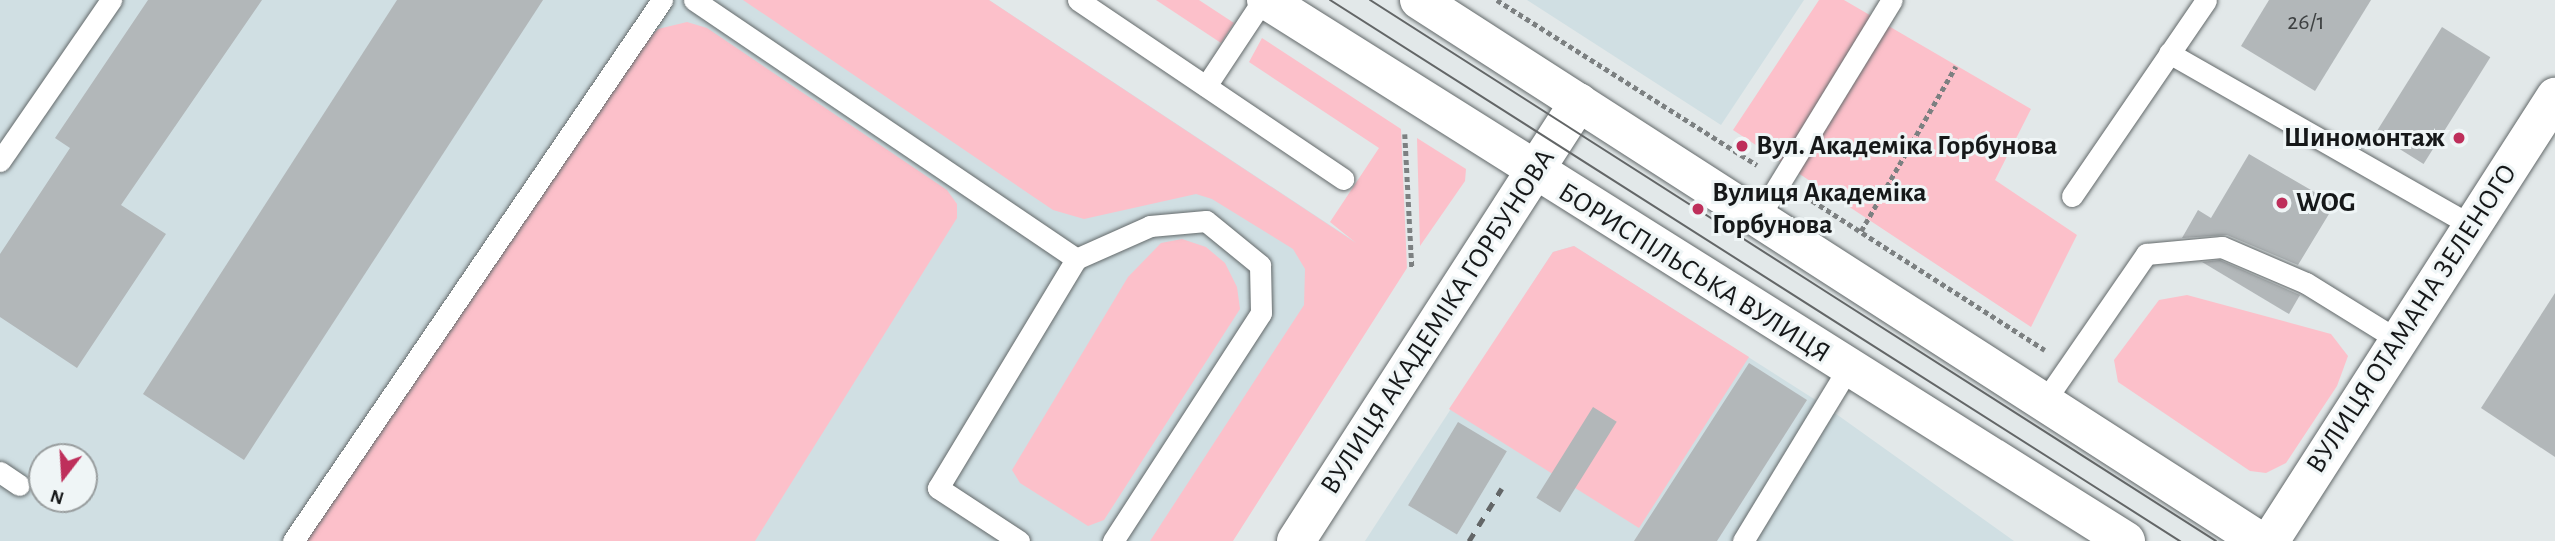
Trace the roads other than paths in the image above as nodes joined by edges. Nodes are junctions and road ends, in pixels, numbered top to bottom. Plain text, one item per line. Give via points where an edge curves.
1 (111, 0) edge
2 (662, 0) edge
3 (694, 0) edge
4 (1078, 0) edge
5 (1264, 0) edge
6 (1419, 0) edge
7 (1892, 0) edge
8 (2206, 0) edge
9 (2169, 53) junction
10 (1206, 86) junction
11 (2555, 97) edge
12 (1579, 102) junction
13 (0, 161) edge
14 (1533, 173) junction
15 (1343, 179) dead end
16 (2072, 197) dead end
17 (1760, 215) junction
18 (2472, 226) junction
19 (1076, 260) junction
20 (2398, 340) junction
21 (1848, 368) junction
22 (2045, 402) junction
23 (0, 472) edge
24 (19, 485) dead end
25 (293, 541) edge
26 (1019, 541) edge
27 (1113, 541) edge
28 (1296, 541) edge
29 (1743, 541) edge
30 (2126, 541) edge
31 (2260, 541) edge
32 (2270, 541) edge

1 - 13 lane
2 - 25 lane
3 - 19 lane
4 - 10 lane
5 - 10 lane
5 - 14 main road, БОРИСПІЛЬСЬКА ВУЛИЦЯ
6 - 12 main road
7 - 17 lane
8 - 9 lane
9 - 16 lane
9 - 18 lane
10 - 15 lane
11 - 18 main road, ВУЛИЦЯ ОТАМАНА ЗЕЛЕНОГО
12 - 14 main road, ВУЛИЦЯ АКАДЕМІКА ГОРБУНОВА
12 - 17 main road
14 - 21 main road, БОРИСПІЛЬСЬКА ВУЛИЦЯ
14 - 28 main road, ВУЛИЦЯ АКАДЕМІКА ГОРБУНОВА
17 - 22 main road
18 - 20 main road, ВУЛИЦЯ ОТАМАНА ЗЕЛЕНОГО
19 - 26 lane via 938,488
19 - 27 lane via 1150,226 1206,221 1260,265 1261,313
20 - 22 lane via 2306,283 2222,247 2146,254
20 - 32 main road, ВУЛИЦЯ ОТАМАНА ЗЕЛЕНОГО
21 - 29 lane
21 - 30 main road, БОРИСПІЛЬСЬКА ВУЛИЦЯ
22 - 31 main road
23 - 24 lane

